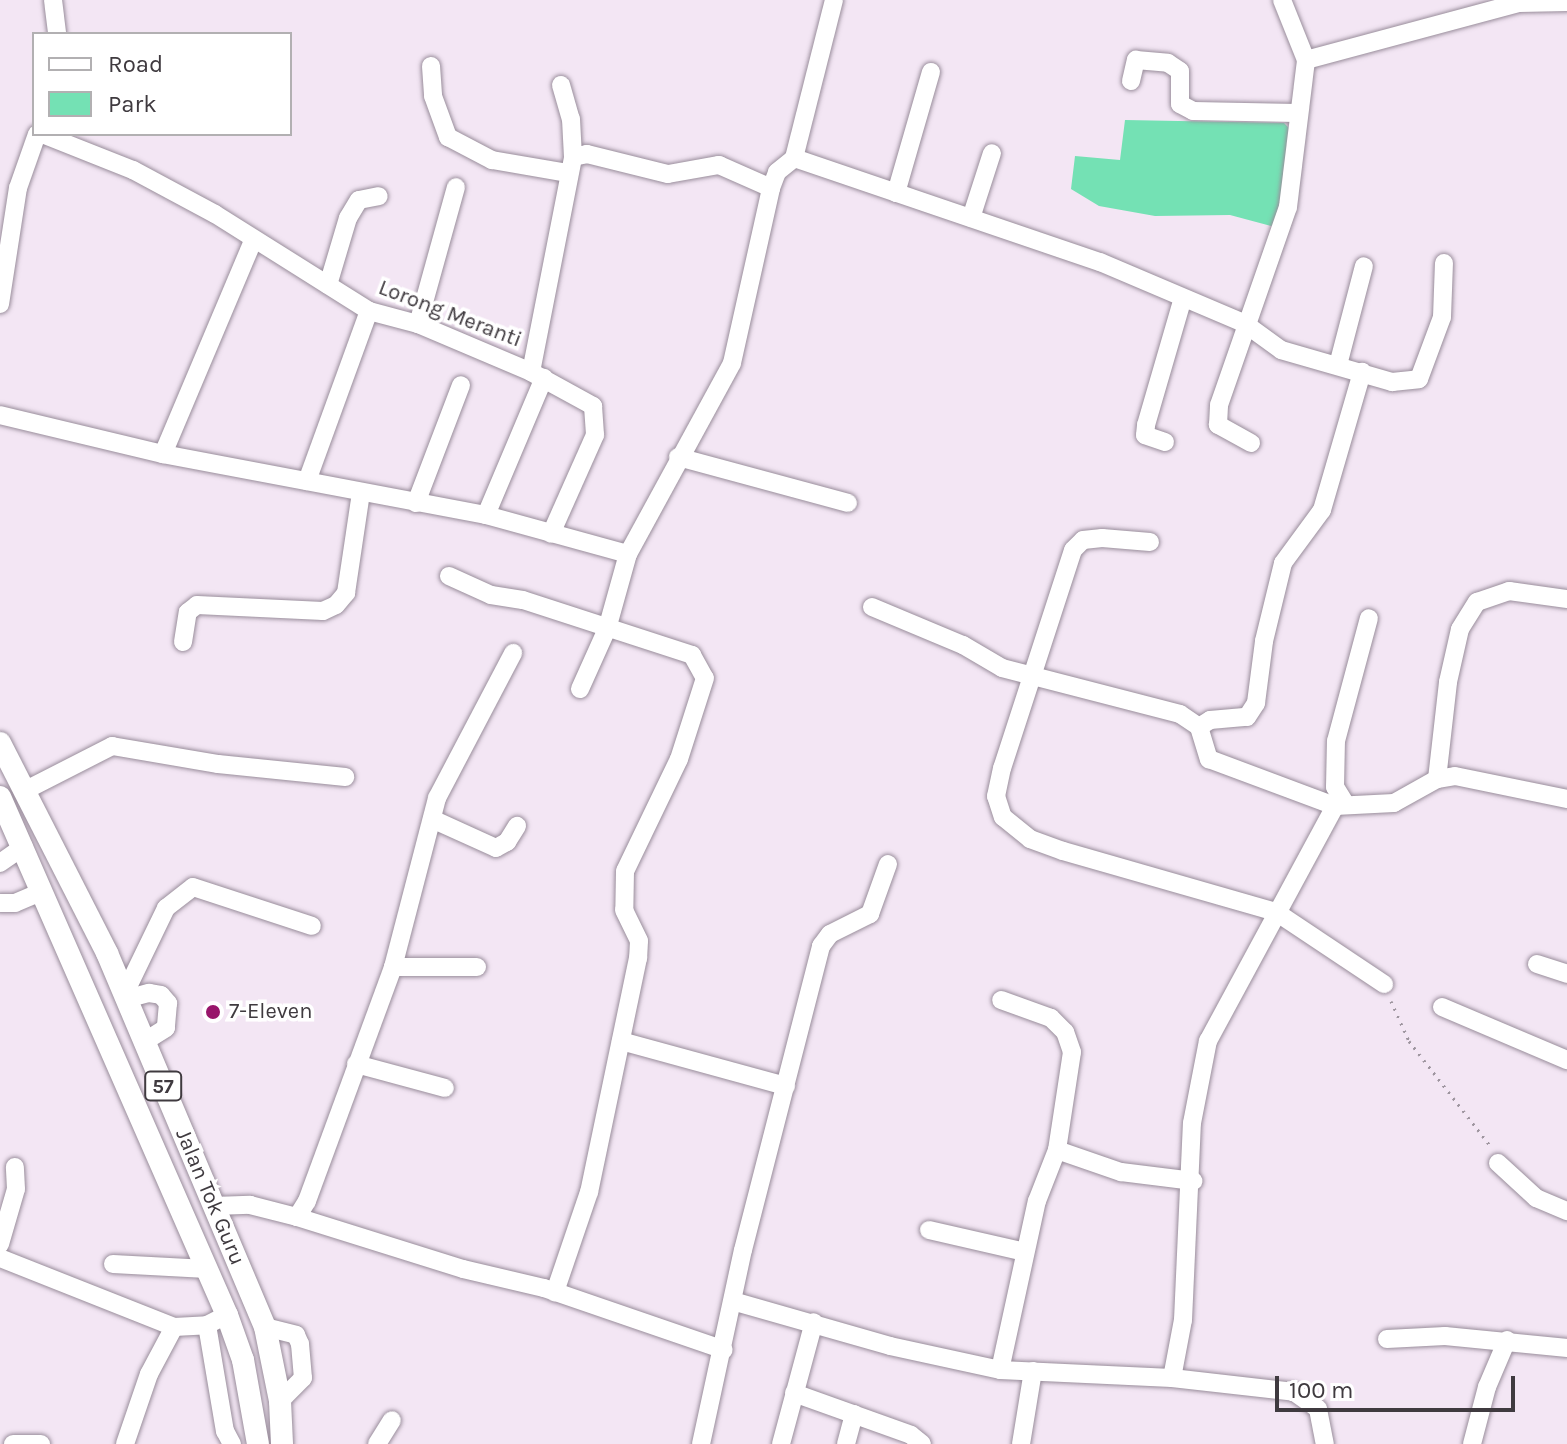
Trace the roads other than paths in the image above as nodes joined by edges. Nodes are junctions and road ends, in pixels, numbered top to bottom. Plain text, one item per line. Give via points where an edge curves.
1 (53, 0) edge
2 (834, 0) edge
3 (1282, 0) edge
4 (1567, 2) edge
5 (57, 32) edge
6 (1306, 60) junction
7 (431, 66) dead end
8 (931, 72) dead end
9 (1131, 81) dead end
10 (561, 85) dead end
11 (1297, 113) junction
12 (38, 136) edge
13 (44, 136) edge
14 (992, 153) dead end
15 (794, 158) junction
16 (570, 165) junction
17 (9, 185) edge
18 (456, 187) dead end
19 (771, 188) junction
20 (896, 193) junction
21 (379, 196) dead end
22 (971, 218) junction
23 (254, 239) junction
24 (1444, 263) dead end
25 (1364, 266) dead end
26 (328, 285) junction
27 (1183, 298) junction
28 (0, 304) edge
29 (369, 311) junction
30 (1244, 323) junction
31 (418, 324) junction
32 (1338, 365) junction
33 (1362, 372) junction
34 (537, 375) junction
35 (461, 385) dead end
36 (0, 415) edge
37 (1165, 442) dead end
38 (1251, 443) dead end
39 (163, 454) junction
40 (678, 457) junction
41 (307, 481) junction
42 (361, 493) junction
43 (416, 503) junction
44 (848, 503) dead end
45 (486, 515) junction
46 (551, 534) junction
47 (1150, 542) dead end
48 (628, 554) junction
49 (449, 576) dead end
50 (1567, 599) edge
51 (872, 607) dead end
52 (1369, 618) dead end
53 (607, 629) junction
54 (183, 642) dead end
55 (513, 653) dead end
56 (1032, 678) junction
57 (580, 689) dead end
58 (1199, 727) junction
59 (0, 743) edge
60 (345, 777) dead end
61 (1437, 779) junction
62 (24, 791) junction
63 (0, 797) edge
64 (1567, 799) edge
65 (1340, 804) junction
66 (432, 819) junction
67 (517, 826) dead end
68 (24, 846) junction
69 (0, 863) edge
70 (888, 864) dead end
71 (43, 891) junction
72 (2, 907) edge
73 (1276, 912) junction
74 (312, 926) dead end
75 (1537, 964) dead end
76 (393, 967) junction
77 (477, 967) dead end
78 (1567, 974) edge
79 (1384, 984) road end
80 (125, 997) junction
81 (1001, 1000) dead end
82 (1442, 1007) dead end
83 (621, 1041) junction
84 (146, 1047) junction
85 (1567, 1060) edge
86 (356, 1064) junction
87 (118, 1065) junction
88 (786, 1086) junction
89 (445, 1088) dead end
90 (1057, 1150) junction
91 (1498, 1163) road end
92 (15, 1167) dead end
93 (1193, 1181) junction
94 (214, 1206) junction
95 (1567, 1211) edge
96 (297, 1217) junction
97 (929, 1230) dead end
98 (0, 1244) edge
99 (1025, 1252) junction
100 (0, 1258) edge
101 (113, 1264) dead end
102 (207, 1269) junction
103 (555, 1292) junction
104 (736, 1302) junction
105 (217, 1320) junction
106 (814, 1322) junction
107 (174, 1327) junction
108 (265, 1327) junction
109 (1387, 1339) dead end
110 (1507, 1340) junction
111 (1567, 1348) edge
112 (724, 1350) junction
113 (1000, 1370) junction
114 (1033, 1371) junction
115 (1172, 1378) junction
116 (794, 1393) junction
117 (280, 1401) junction
118 (854, 1414) junction
119 (392, 1420) dead end
120 (13, 1444) edge
121 (41, 1444) edge
122 (125, 1444) edge
123 (232, 1444) edge
124 (258, 1444) edge
125 (282, 1444) edge
126 (377, 1444) edge
127 (701, 1444) edge
128 (781, 1444) edge
129 (846, 1444) edge
130 (922, 1444) edge
131 (1021, 1444) edge
132 (1325, 1444) edge
133 (1472, 1444) edge

1 - 5 street
2 - 15 street
3 - 6 street
4 - 6 street via 1519,3
6 - 11 street
7 - 16 street via 433,96 448,137 492,160
8 - 20 street
9 - 11 street via 1136,60 1168,63 1180,71 1180,104 1193,111
10 - 16 street via 571,119
11 - 30 street via 1288,207
12 - 17 street, Lorong Meranti
13 - 23 street, Lorong Meranti via 133,170
14 - 22 street
15 - 19 street via 777,172
15 - 20 street
16 - 19 street via 587,154 668,174 719,165
16 - 34 street
17 - 28 street, Lorong Meranti
18 - 31 street
19 - 40 street via 732,363
20 - 22 street
21 - 26 street via 359,200 348,218
22 - 27 street via 1100,262
23 - 26 street, Lorong Meranti
23 - 39 street
24 - 33 street via 1442,317 1419,379 1392,382
25 - 32 street
26 - 29 street, Lorong Meranti
27 - 30 street
27 - 37 street via 1146,425 1145,435
29 - 31 street, Lorong Meranti
29 - 41 street
30 - 32 street via 1281,350
30 - 38 street via 1218,425
31 - 34 street, Lorong Meranti
32 - 33 street
33 - 58 street via 1322,510 1283,563 1256,703 1247,717 1210,720
34 - 45 street
34 - 46 street, Lorong Meranti via 593,406 598,419
35 - 43 street
36 - 39 street
39 - 41 street
40 - 44 street
40 - 48 street
41 - 42 street
42 - 43 street
42 - 54 street via 346,593 336,605 323,611 197,605 188,612
43 - 45 street
45 - 46 street
46 - 48 street
47 - 56 street via 1102,538 1083,540 1073,550
48 - 53 street
49 - 53 street via 491,595 523,600
50 - 61 street via 1509,591 1477,602 1460,629 1448,682
51 - 56 street
52 - 65 street via 1336,741
53 - 57 street
53 - 83 street via 692,655 705,678 679,759 625,871 624,910 638,950
55 - 66 street via 437,798
56 - 58 street via 1180,714
56 - 73 street via 996,796 1003,817 1030,839 1052,847
58 - 65 street via 1209,759
59 - 62 main road, Jalan Tok Guru / 57
60 - 62 street via 112,746
61 - 64 street via 1500,782
61 - 65 street via 1394,803
62 - 80 main road, Jalan Tok Guru / 57
63 - 68 main road, Jalan Tok Guru / 57
65 - 73 street
66 - 67 street via 496,848
66 - 76 street
68 - 69 street
68 - 71 main road, Jalan Tok Guru / 57
70 - 88 street via 870,914 830,934 821,946
71 - 72 street
71 - 87 main road, Jalan Tok Guru / 57
73 - 79 street
73 - 93 street via 1208,1041 1192,1123
74 - 80 street via 193,887 166,908
75 - 78 street
76 - 77 street
76 - 86 street
80 - 84 main road, Jalan Tok Guru / 57
80 - 84 street via 149,993 168,1003 166,1028
81 - 90 street via 1051,1018 1065,1032 1072,1052
82 - 85 street
83 - 88 street
83 - 103 street via 589,1192
84 - 87 main road
84 - 94 main road, Jalan Tok Guru / 57
86 - 89 street
86 - 96 street
87 - 102 main road, Jalan Tok Guru / 57
88 - 104 street via 743,1250
90 - 93 street via 1121,1172
90 - 99 street
91 - 95 street via 1536,1198
92 - 98 street via 16,1189
93 - 115 street via 1183,1320
94 - 96 street via 250,1205
94 - 108 main road, Jalan Tok Guru / 57
96 - 103 street
97 - 99 street
99 - 113 street
100 - 107 street
101 - 102 street
102 - 105 main road, Jalan Tok Guru / 57
103 - 112 street
104 - 106 street
104 - 112 street
105 - 107 street
105 - 123 street via 225,1431
105 - 124 main road, Jalan Tok Guru / 57 via 243,1360
106 - 113 street via 890,1346
106 - 116 street
107 - 122 street via 149,1374
108 - 117 main road, Jalan Tok Guru / 57
108 - 117 street via 296,1335 300,1344 303,1378
109 - 110 street
110 - 111 street
110 - 133 street
112 - 127 street
113 - 114 street
114 - 115 street
114 - 131 street
115 - 132 street via 1308,1397 1318,1409
116 - 118 street
116 - 128 street
117 - 125 main road, Jalan Tok Guru / 57
118 - 129 street
118 - 130 street
119 - 126 street
120 - 121 street

